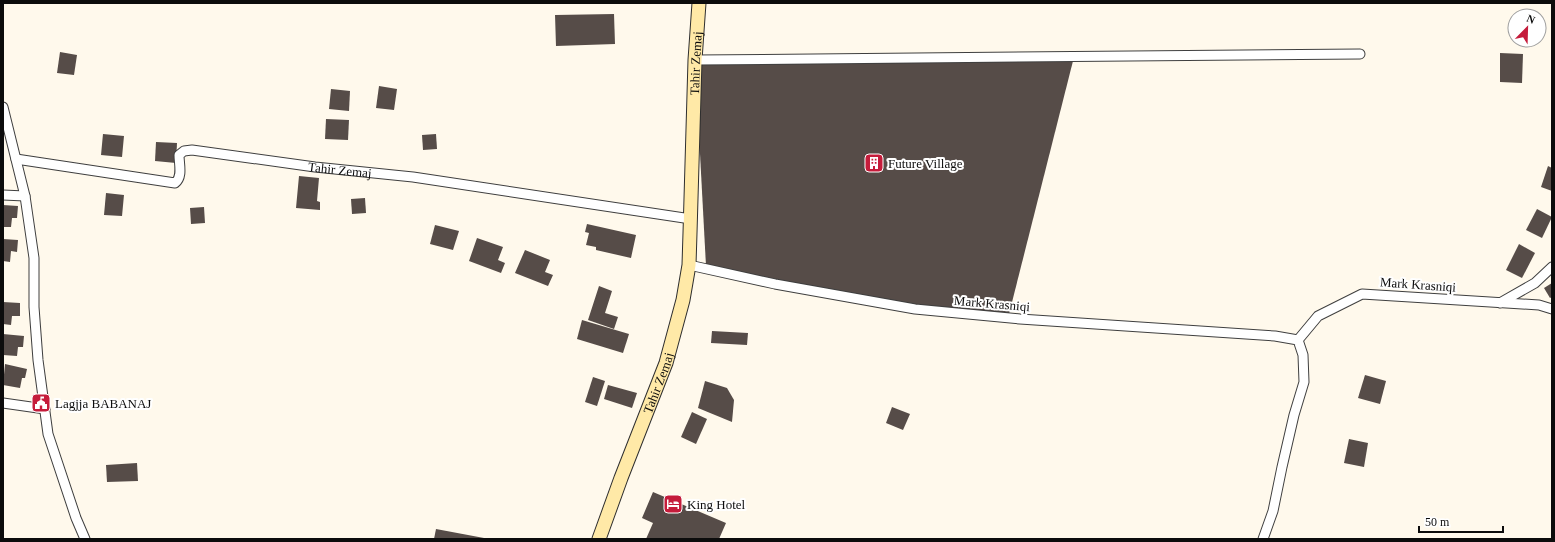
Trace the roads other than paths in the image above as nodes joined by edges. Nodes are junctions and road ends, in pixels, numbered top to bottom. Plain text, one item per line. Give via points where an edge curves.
1 (699, 3) edge
2 (1360, 54) dead end
3 (695, 60) junction
4 (3, 107) edge
5 (16, 159) junction
6 (3, 195) edge
7 (25, 196) junction
8 (691, 219) junction
9 (689, 265) junction
10 (1552, 266) edge
11 (1500, 303) junction
12 (1552, 309) edge
13 (1298, 340) junction
14 (3, 403) edge
15 (45, 409) junction
16 (85, 539) edge
17 (599, 539) edge
18 (1263, 539) edge

1 - 3 main road, Tahir Zemaj
2 - 3 street
3 - 8 main road, Tahir Zemaj
4 - 5 street
5 - 7 street
5 - 8 street, Tahir Zemaj via 175,183 180,176 179,155 192,150 413,177
6 - 7 street
7 - 15 street via 34,258 34,307
8 - 9 main road, Tahir Zemaj
9 - 13 street, Mark Krasniqi via 775,284 915,309 1020,319 1275,336
9 - 17 main road, Tahir Zemaj via 683,300 666,363
10 - 11 street via 1535,284
11 - 12 street, Mark Krasniqi
11 - 13 street, Mark Krasniqi via 1362,294 1318,316
13 - 18 street via 1303,355 1304,382 1283,460 1273,511
14 - 15 street
15 - 16 street via 48,434

